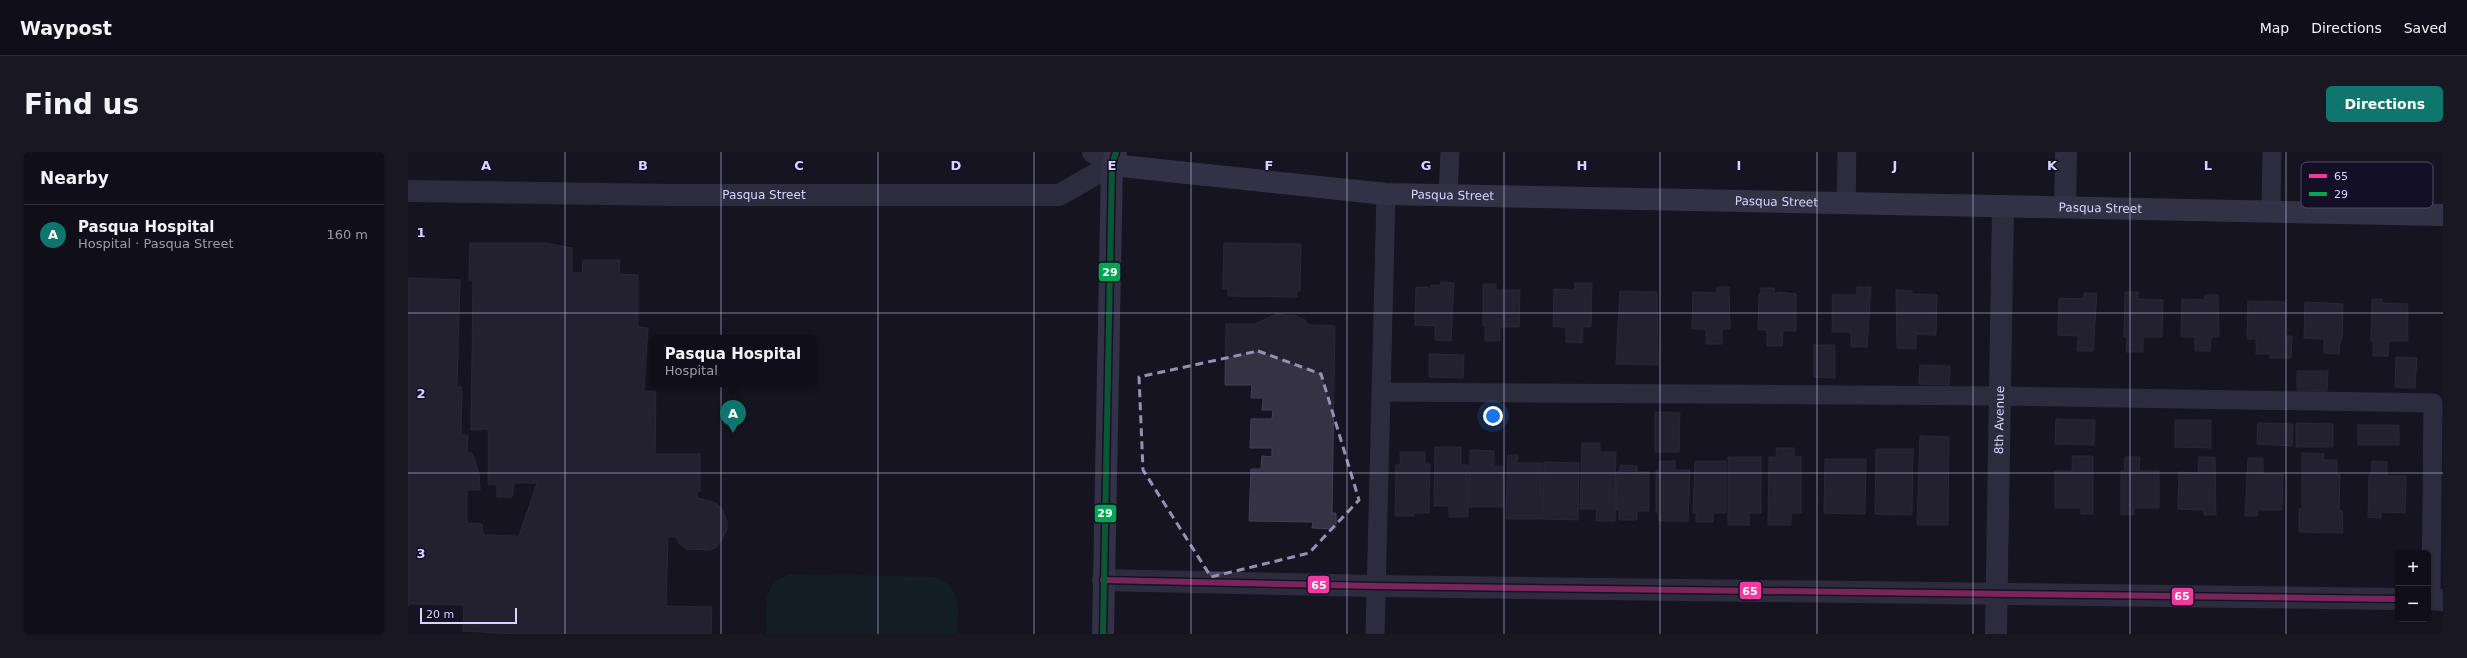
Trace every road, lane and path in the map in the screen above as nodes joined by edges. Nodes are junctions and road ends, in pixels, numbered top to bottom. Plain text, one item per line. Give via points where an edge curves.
1 (1093, 152) edge
2 (1450, 152) edge
3 (1847, 152) edge
4 (2066, 152) edge
5 (2272, 152) edge
6 (1112, 156) edge
7 (408, 191) edge
8 (1386, 194) junction
9 (1448, 195) junction
10 (1846, 204) junction
11 (2003, 206) junction
12 (2065, 208) junction
13 (2271, 210) junction
14 (2443, 214) edge
15 (1382, 392) junction
16 (2000, 396) junction
17 (1104, 580) junction
18 (1376, 586) junction
19 (1996, 594) junction
20 (2395, 599) edge
21 (2434, 599) edge
22 (1103, 634) edge
23 (1375, 634) edge
24 (1996, 634) edge

1 - 6 street, Pasqua Street
2 - 9 lane
3 - 10 lane
4 - 12 street
5 - 13 lane
6 - 7 street, Pasqua Street via 1059,195 673,195
6 - 8 street, Pasqua Street
6 - 17 street
8 - 9 street, Pasqua Street
8 - 15 lane
9 - 10 street, Pasqua Street
10 - 11 street, Pasqua Street
11 - 12 street, Pasqua Street
11 - 16 street, 8th Avenue
12 - 13 street, Pasqua Street
13 - 14 street, Pasqua Street
15 - 16 lane
15 - 18 lane
16 - 19 street, 8th Avenue
16 - 21 lane via 2432,403
17 - 18 street
17 - 22 street
18 - 19 street
18 - 23 lane
19 - 20 street
19 - 24 street, 8th Avenue

